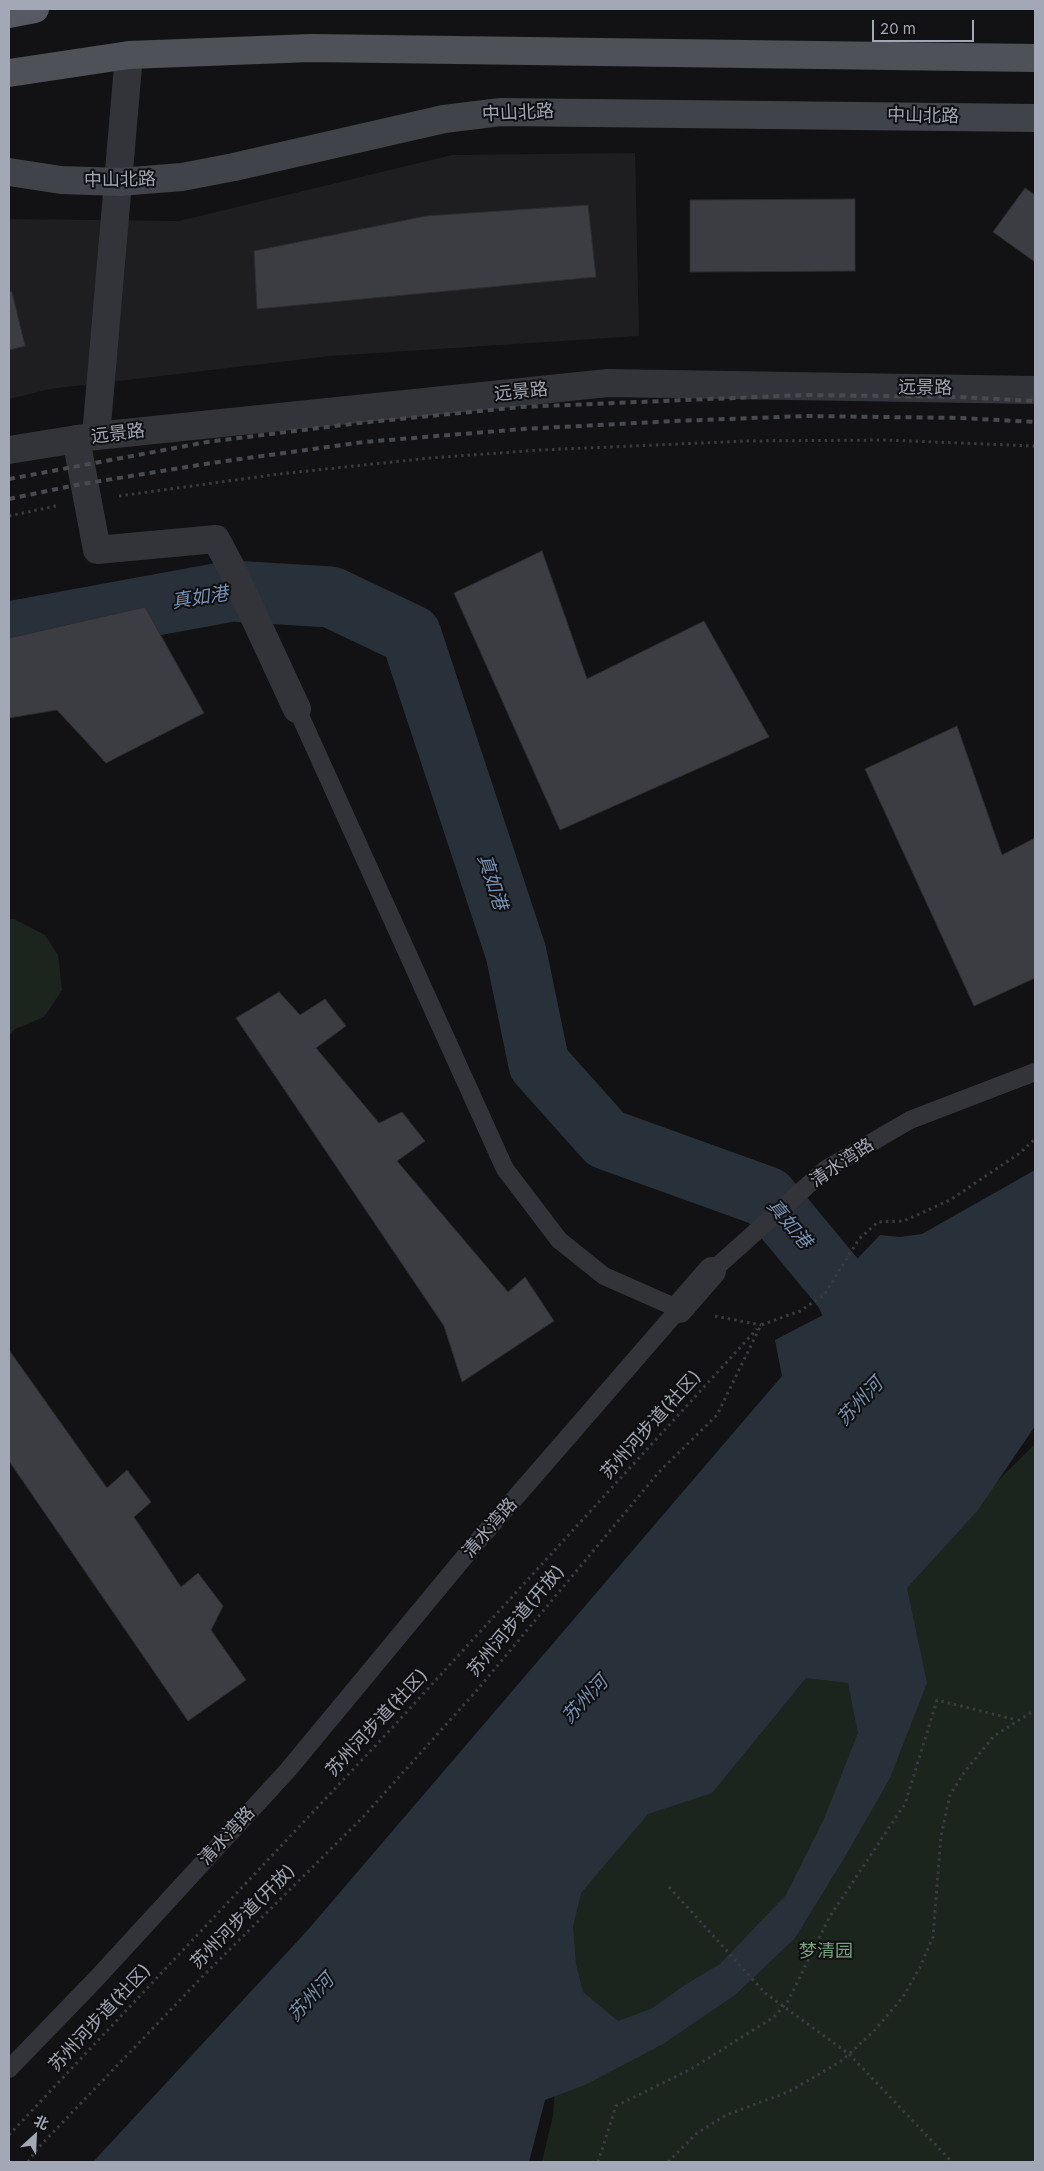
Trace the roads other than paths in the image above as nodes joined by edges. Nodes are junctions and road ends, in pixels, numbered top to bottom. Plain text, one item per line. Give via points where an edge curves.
1 (35, 9) edge
2 (9, 14) edge
3 (129, 55) junction
4 (1035, 58) edge
5 (9, 74) edge
6 (1035, 118) edge
7 (9, 172) edge
8 (119, 182) junction
9 (1035, 390) edge
10 (86, 437) junction
11 (9, 450) edge
12 (296, 709) joint
13 (1035, 1072) edge
14 (712, 1271) joint
15 (680, 1309) junction
16 (9, 2069) edge

1 - 2 highway
3 - 4 main road via 311,48
3 - 5 main road
3 - 8 street
6 - 8 main road, 中山北路 via 501,112 444,119 182,177
7 - 8 main road, 中山北路 via 61,180
8 - 10 street
9 - 10 street, 远景路 via 608,383
10 - 11 street, 远景路
10 - 12 street via 88,500 97,550 216,539
12 - 15 lane via 505,1169 559,1240 596,1270
13 - 14 lane, 清水湾路 via 910,1120 826,1169
14 - 15 street, 清水湾路
15 - 16 lane, 清水湾路 via 476,1543 288,1770

